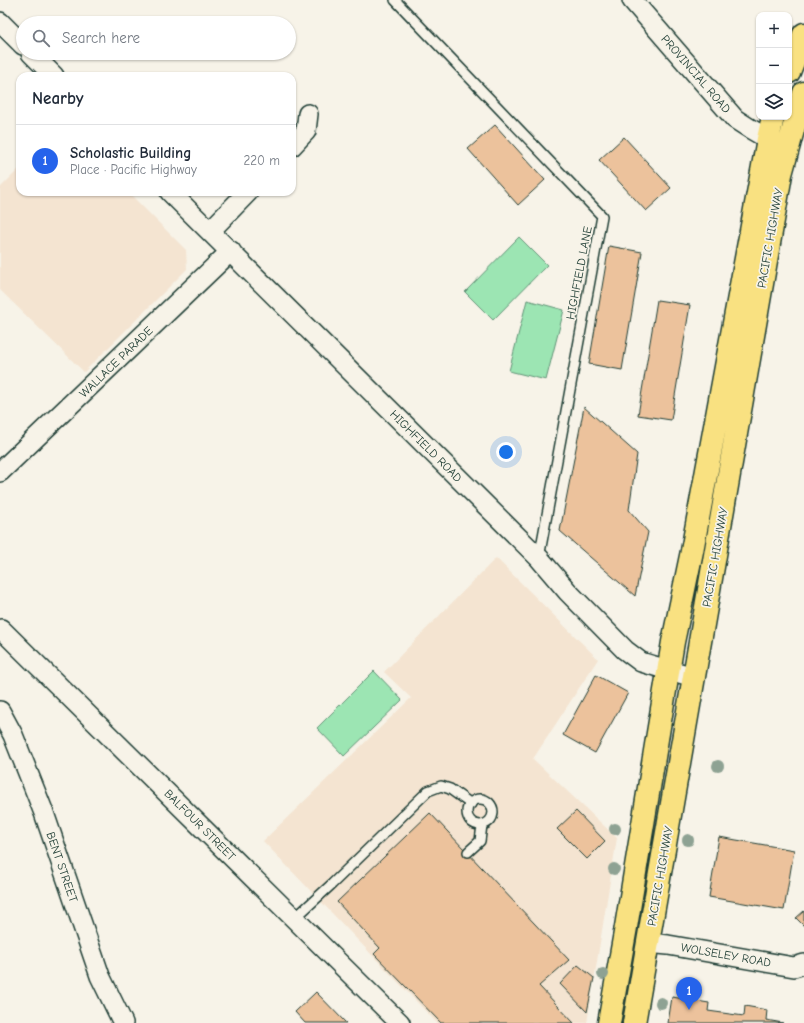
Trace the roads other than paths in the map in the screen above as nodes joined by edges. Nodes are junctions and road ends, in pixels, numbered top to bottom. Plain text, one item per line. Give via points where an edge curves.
1 (395, 0) edge
2 (632, 0) edge
3 (0, 22) edge
4 (804, 34) edge
5 (16, 38) edge
6 (38, 60) edge
7 (792, 64) edge
8 (50, 72) edge
9 (804, 94) edge
10 (308, 114) dead end
11 (772, 120) edge
12 (768, 138) junction
13 (296, 142) edge
14 (174, 196) edge
15 (244, 196) edge
16 (210, 231) junction
17 (231, 251) junction
18 (0, 472) edge
19 (539, 558) junction
20 (0, 630) edge
21 (668, 670) junction
22 (695, 677) junction
23 (0, 711) edge
24 (470, 804) junction
25 (482, 825) junction
26 (468, 852) dead end
27 (294, 919) junction
28 (648, 943) junction
29 (804, 964) edge
30 (123, 1023) edge
31 (400, 1023) edge
32 (608, 1023) edge
33 (634, 1023) edge

1 - 19 lane, HIGHFIELD LANE via 602,216
2 - 12 street, PROVINCIAL ROAD via 735,119
3 - 5 street
4 - 7 highway
6 - 8 street
9 - 22 highway, PACIFIC HIGHWAY via 781,174
10 - 13 street via 306,131
11 - 12 highway, PACIFIC HIGHWAY
12 - 21 highway, PACIFIC HIGHWAY
14 - 16 street, HIGHFIELD ROAD
15 - 16 street
16 - 17 street, HIGHFIELD ROAD
17 - 18 street, WALLACE PARADE
17 - 19 street, HIGHFIELD ROAD
19 - 21 street, HIGHFIELD ROAD via 568,592 625,650 641,662
20 - 27 street, BALFOUR STREET
21 - 22 street, HIGHFIELD ROAD
21 - 32 highway, PACIFIC HIGHWAY
22 - 28 highway, PACIFIC HIGHWAY
23 - 30 street, BENT STREET via 13,735 44,812 100,976
24 - 25 lane via 470,820 474,824
24 - 25 lane via 481,799 491,804 493,816
24 - 27 lane via 450,789 441,786 428,791
25 - 26 lane via 480,841
27 - 31 street, BALFOUR STREET
28 - 29 street, WOLSELEY ROAD via 794,967
28 - 33 highway, PACIFIC HIGHWAY

